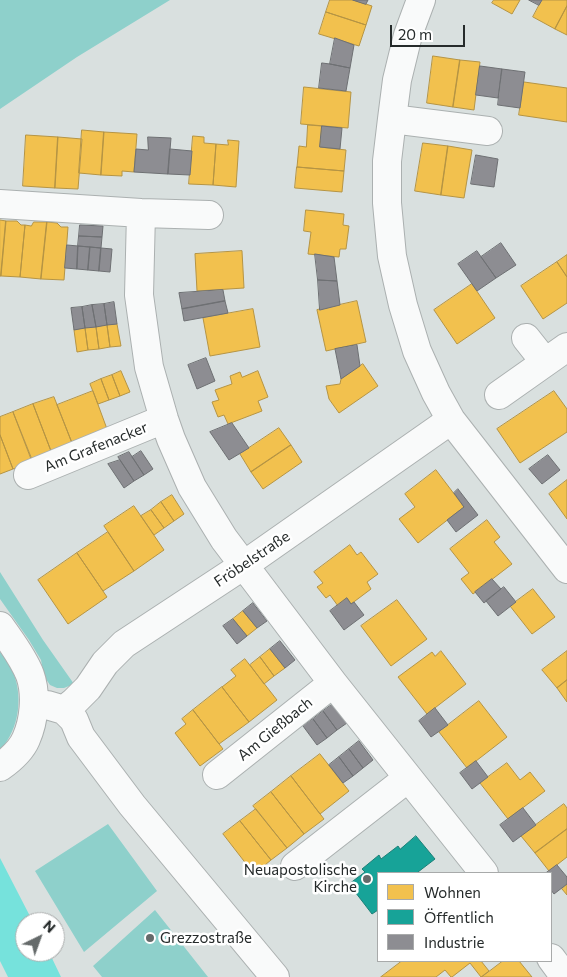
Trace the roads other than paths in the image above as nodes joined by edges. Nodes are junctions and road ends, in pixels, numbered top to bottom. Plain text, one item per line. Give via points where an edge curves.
1 (421, 0) edge
2 (392, 119) junction
3 (488, 131) dead end
4 (0, 204) edge
5 (140, 213) junction
6 (210, 215) dead end
7 (526, 338) dead end
8 (556, 355) edge
9 (499, 395) dead end
10 (164, 419) junction
11 (455, 426) junction
12 (28, 474) dead end
13 (244, 565) junction
14 (567, 569) edge
15 (0, 626) edge
16 (333, 683) junction
17 (34, 705) junction
18 (64, 710) junction
19 (0, 767) edge
20 (217, 775) dead end
21 (408, 778) junction
22 (295, 866) dead end
23 (483, 872) edge
24 (552, 959) edge
25 (275, 977) edge
26 (565, 977) edge

1 - 2 street via 397,80
2 - 3 street
2 - 11 street via 387,204 392,256 418,351
4 - 5 street
5 - 6 street
5 - 10 street, Am Grafenacker via 139,295 149,368
7 - 8 street
8 - 9 street
10 - 12 street, Am Grafenacker
10 - 13 street, Am Grafenacker via 192,487
11 - 13 street, Fröbelstraße
11 - 14 street
13 - 16 street
13 - 18 street, Fröbelstraße via 124,644 88,688
15 - 17 street via 30,676
16 - 20 street, Am Gießbach
16 - 21 street
17 - 18 street via 50,705
17 - 19 street via 26,741 12,759
18 - 25 street via 152,830
21 - 22 street
21 - 23 street
24 - 26 street

